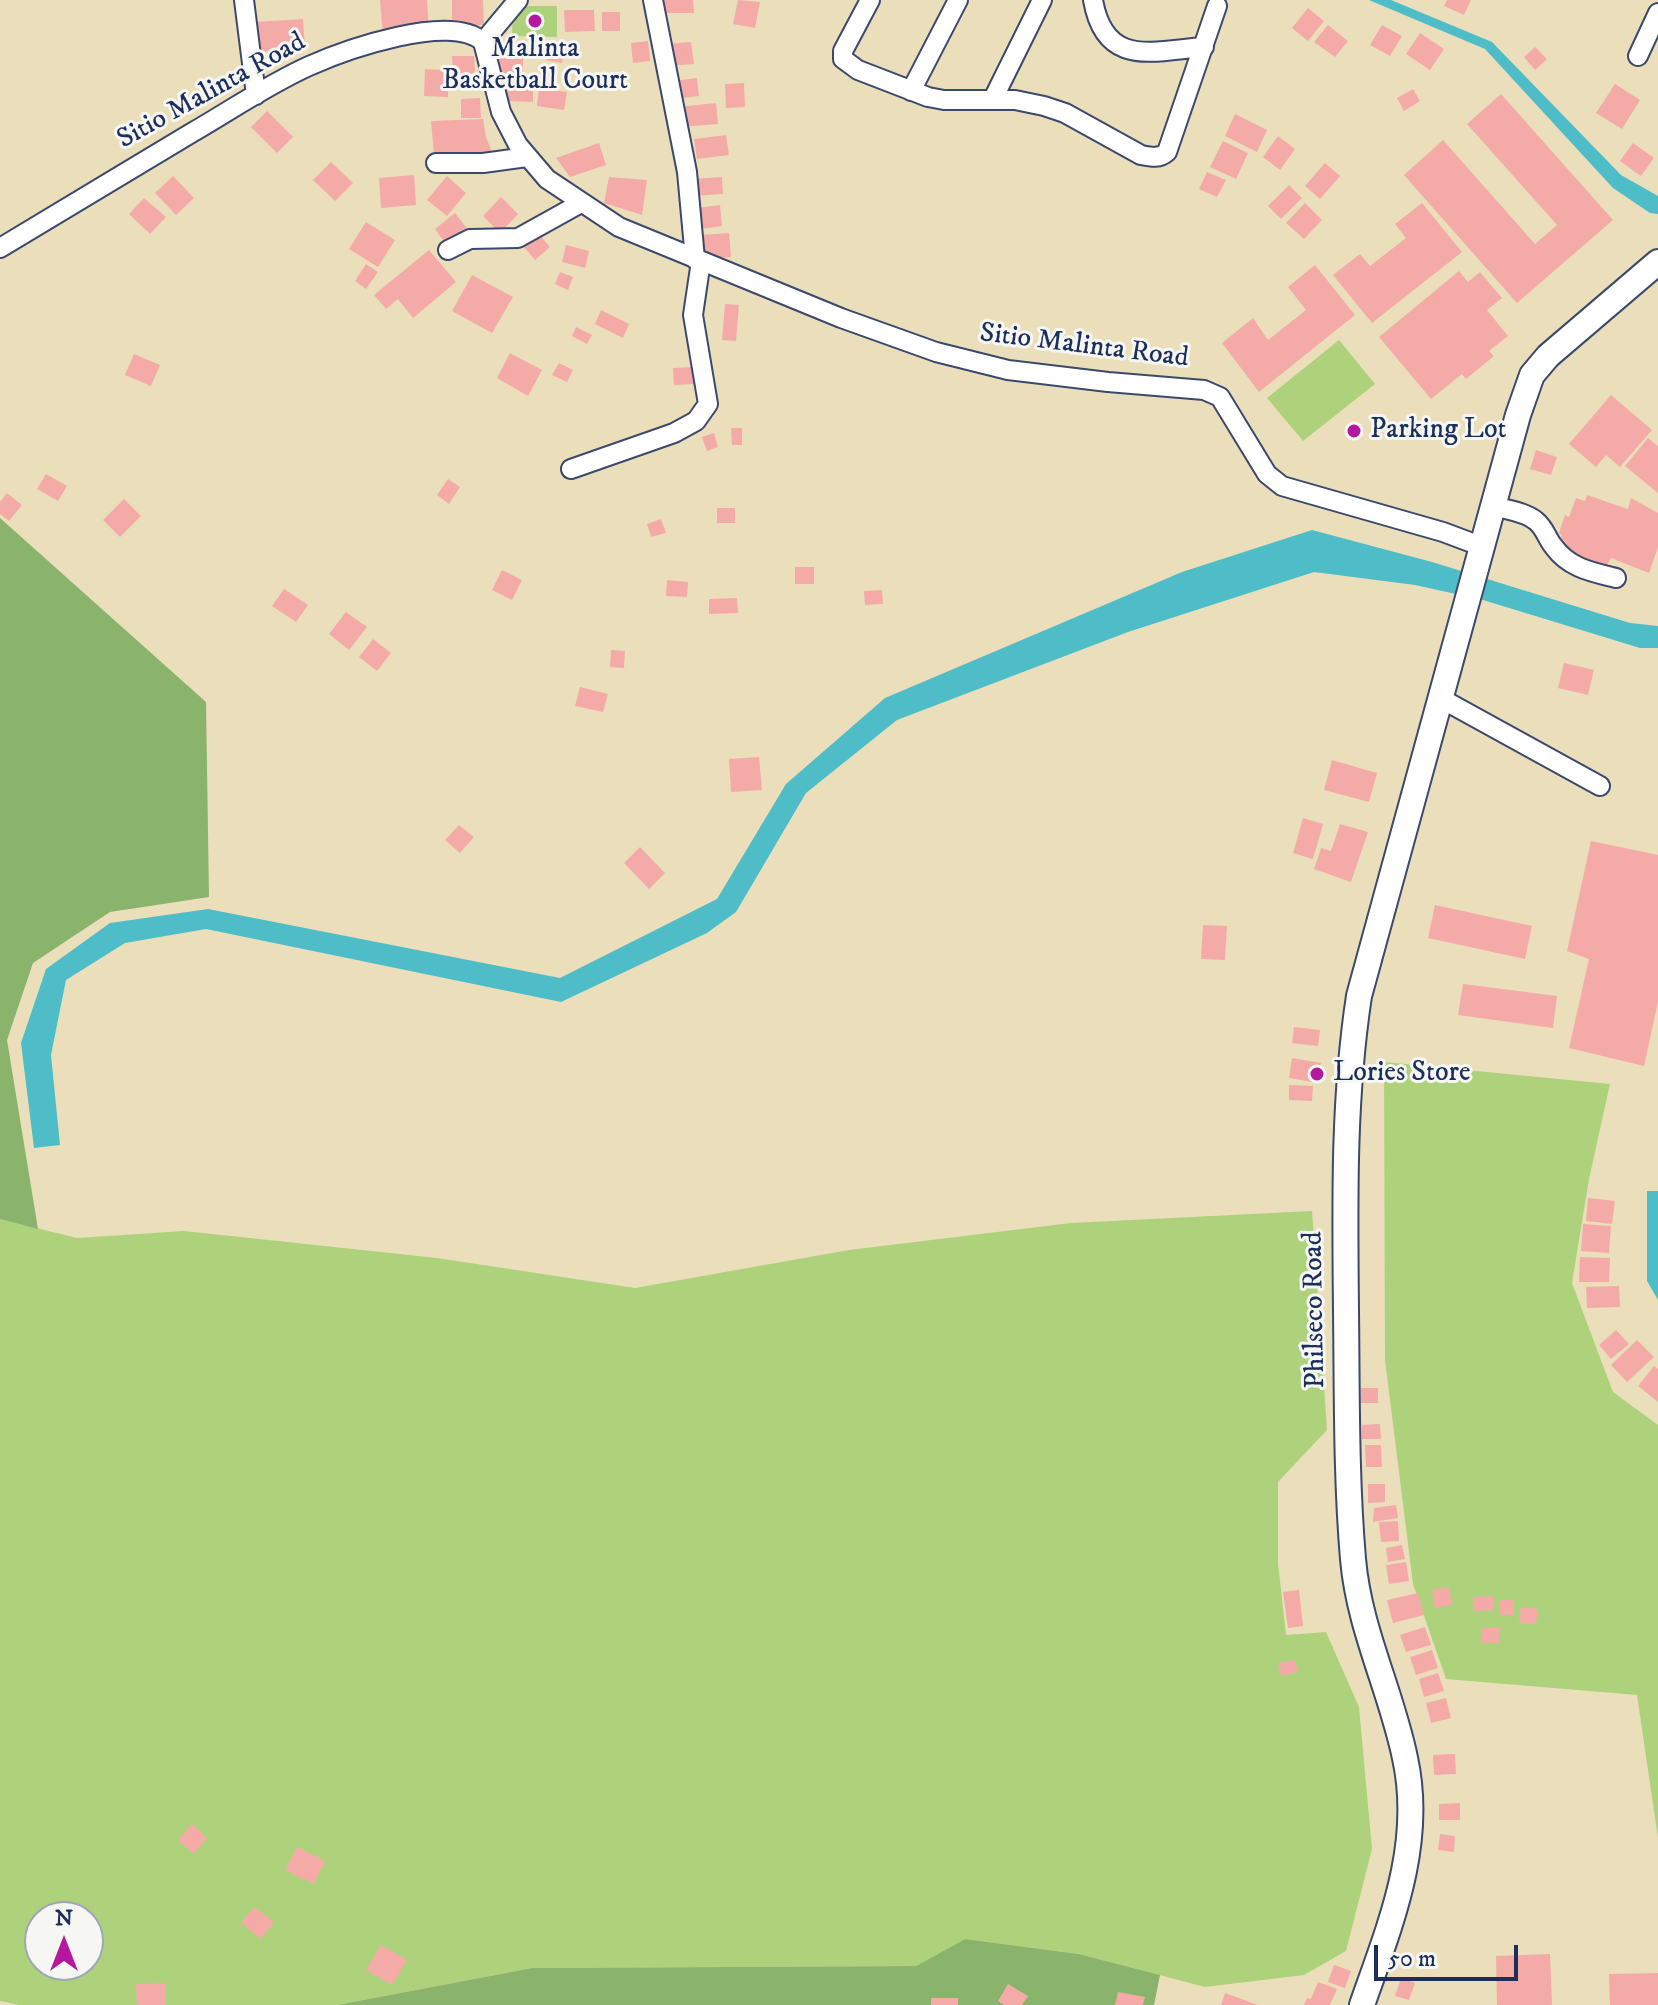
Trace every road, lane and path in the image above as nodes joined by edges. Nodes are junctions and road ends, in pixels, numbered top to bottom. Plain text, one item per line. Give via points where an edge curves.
1 (244, 0) edge
2 (518, 0) edge
3 (653, 0) edge
4 (870, 0) edge
5 (958, 0) edge
6 (1042, 0) edge
7 (1093, 0) edge
8 (1217, 6) dead end
9 (1658, 13) edge
10 (483, 42) junction
11 (1204, 47) junction
12 (1638, 56) dead end
13 (911, 91) junction
14 (256, 95) junction
15 (993, 99) junction
16 (527, 157) junction
17 (436, 163) dead end
18 (581, 203) junction
19 (0, 248) edge
20 (448, 250) dead end
21 (698, 260) junction
22 (1658, 262) edge
23 (571, 469) dead end
24 (1494, 506) junction
25 (1481, 551) junction
26 (1616, 578) dead end
27 (1440, 698) junction
28 (1600, 786) dead end
29 (1362, 2005) edge

1 - 14 street
2 - 10 street
3 - 21 street via 687,172
4 - 13 street via 843,59
5 - 13 street
6 - 15 street
7 - 11 street via 1099,25 1123,48 1145,52
8 - 11 street
9 - 12 street
10 - 14 street, Sitio Malinta Road via 457,29 407,35 310,65
10 - 16 street, Sitio Malinta Road via 501,112
11 - 15 street via 1162,156 1141,155 1065,113
13 - 15 street via 944,100
14 - 19 street, Sitio Malinta Road
16 - 17 street
16 - 18 street, Sitio Malinta Road
18 - 20 street via 518,238 470,239
18 - 21 street, Sitio Malinta Road via 619,227
21 - 23 street via 693,315 708,404 703,415 674,433
21 - 25 street, Sitio Malinta Road via 936,352 1094,381 1204,390 1220,397 1267,474 1282,486 1443,532
22 - 24 street, Philseco Road via 1532,375
24 - 25 street, Philseco Road
24 - 26 street via 1533,518 1570,563
25 - 27 street, Philseco Road
27 - 28 street
27 - 29 street, Philseco Road via 1369,952 1347,1081 1347,1440 1353,1558 1366,1632 1405,1758 1410,1809 1410,1844 1400,1892

